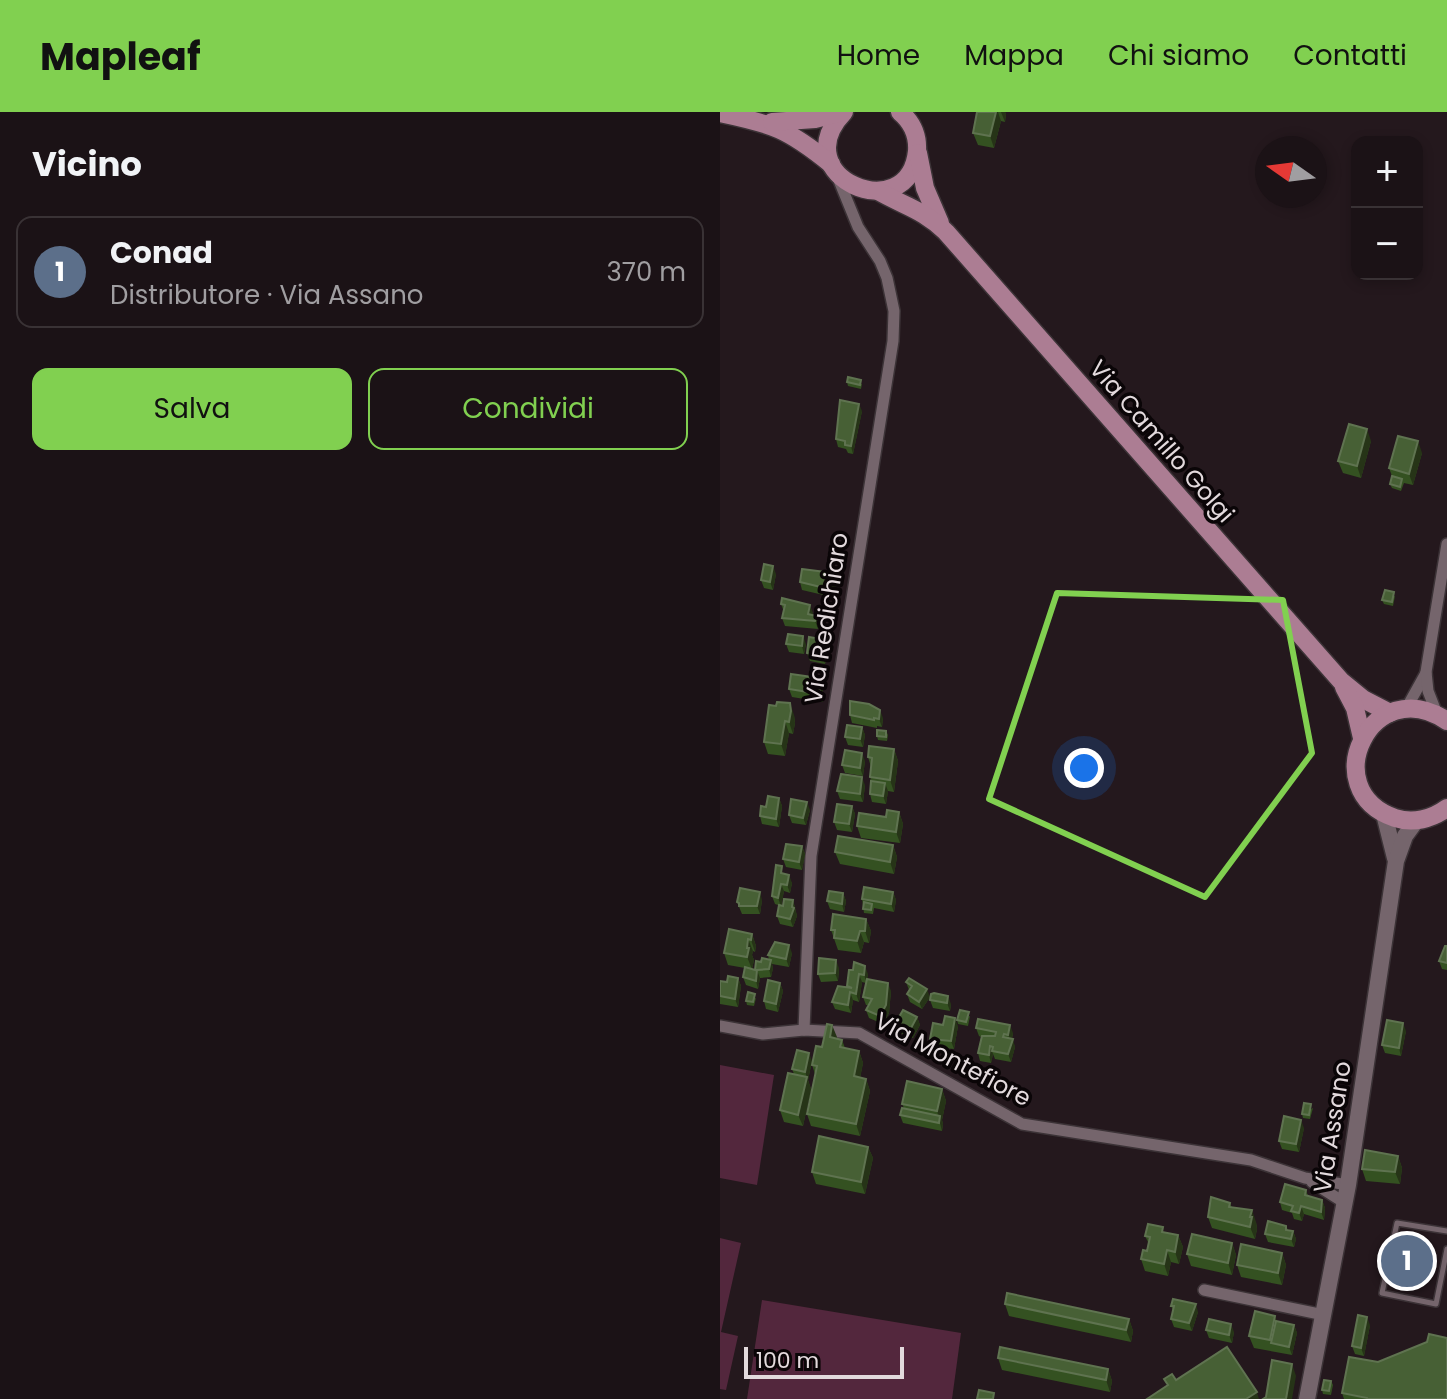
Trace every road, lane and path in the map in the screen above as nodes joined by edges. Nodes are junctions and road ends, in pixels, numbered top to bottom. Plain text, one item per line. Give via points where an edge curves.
1 (843, 112) edge
2 (720, 113) edge
3 (907, 116) edge
4 (762, 121) junction
5 (917, 146) junction
6 (834, 169) junction
7 (875, 191) junction
8 (856, 222) junction
9 (946, 232) junction
10 (1447, 544) edge
11 (1426, 672) junction
12 (1341, 681) junction
13 (1398, 711) junction
14 (1442, 718) edge
15 (1362, 738) junction
16 (1444, 812) edge
17 (1384, 814) junction
18 (1416, 821) junction
19 (1396, 861) junction
20 (720, 1026) edge
21 (804, 1030) junction
22 (1305, 1178) junction
23 (1348, 1185) junction
24 (1345, 1203) junction
25 (1447, 1231) edge
26 (1447, 1249) edge
27 (1204, 1290) dead end
28 (1324, 1315) junction
29 (1307, 1399) edge

1 - 4 main road via 799,121
1 - 6 main road via 828,142
2 - 4 main road
3 - 5 main road, Via Camillo Golgi
4 - 6 main road via 792,134
5 - 7 main road via 906,176
5 - 9 main road, Via Camillo Golgi via 929,202
6 - 7 main road, Via Camillo Golgi via 846,183
6 - 8 street, Via Redichiaro
7 - 8 street via 860,201
7 - 9 main road, Via Camillo Golgi via 914,207
8 - 21 street, Via Redichiaro via 887,278 893,341 811,856
9 - 12 main road, Via Camillo Golgi
10 - 11 street
11 - 13 street
11 - 14 street via 1428,691
12 - 13 main road, Via Camillo Golgi via 1363,699
12 - 15 main road, Via Camillo Golgi
13 - 14 main road via 1422,709
13 - 15 main road via 1374,723
15 - 17 main road via 1355,761 1359,786
16 - 18 main road
17 - 18 main road
17 - 19 main road, Via Assano
18 - 19 main road, Via Assano
19 - 23 main road, Via Assano
20 - 21 street, Via Montefiore via 763,1034
21 - 22 street, Via Montefiore via 859,1033 1022,1124 1251,1160
22 - 23 street, Via Montefiore
22 - 24 street, Via Montefiore
23 - 24 main road, Via Assano
24 - 28 main road, Via Assano
25 - 26 lane via 1397,1223 1382,1293 1436,1304
27 - 28 street
28 - 29 main road, Via Assano

